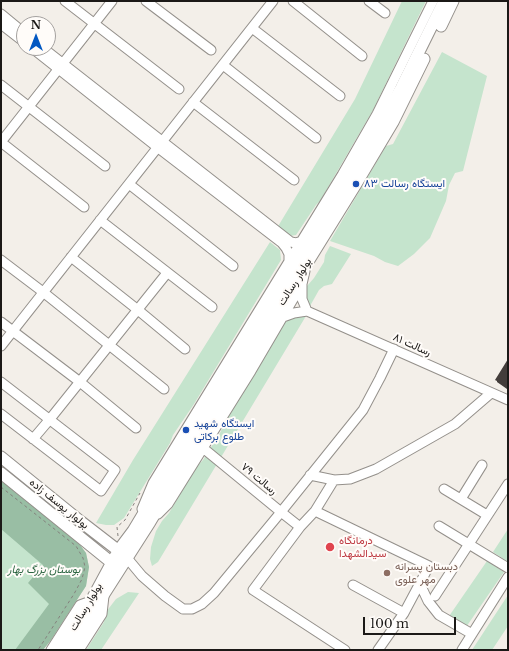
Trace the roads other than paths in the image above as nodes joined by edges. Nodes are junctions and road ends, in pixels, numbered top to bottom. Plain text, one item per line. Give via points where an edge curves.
1 (65, 1) edge
2 (112, 1) edge
3 (146, 1) edge
4 (273, 1) edge
5 (293, 1) edge
6 (369, 1) edge
7 (433, 1) edge
8 (444, 1) edge
9 (453, 1) edge
10 (385, 13) dead end
11 (1, 14) edge
12 (94, 23) junction
13 (1, 24) edge
14 (16, 26) edge
15 (252, 28) junction
16 (16, 36) edge
17 (210, 50) dead end
18 (44, 56) edge
19 (51, 56) edge
20 (362, 56) dead end
21 (223, 65) junction
22 (60, 66) junction
23 (1, 85) edge
24 (179, 89) dead end
25 (340, 96) dead end
26 (193, 102) junction
27 (29, 107) junction
28 (316, 138) dead end
29 (1, 142) edge
30 (160, 144) junction
31 (105, 166) dead end
32 (294, 180) dead end
33 (129, 184) junction
34 (84, 207) dead end
35 (100, 220) junction
36 (284, 240) junction
37 (302, 241) junction
38 (71, 257) junction
39 (1, 260) edge
40 (289, 262) junction
41 (306, 264) junction
42 (233, 266) dead end
43 (167, 273) junction
44 (302, 284) junction
45 (43, 292) junction
46 (212, 307) dead end
47 (138, 310) junction
48 (307, 311) junction
49 (283, 317) junction
50 (1, 322) edge
51 (13, 331) junction
52 (1, 346) edge
53 (109, 346) junction
54 (185, 349) dead end
55 (394, 350) junction
56 (1, 382) edge
57 (80, 382) junction
58 (164, 389) dead end
59 (492, 393) junction
60 (508, 400) edge
61 (1, 414) edge
62 (50, 419) junction
63 (136, 428) dead end
64 (33, 439) junction
65 (203, 448) junction
66 (1, 456) edge
67 (482, 465) dead end
68 (1, 473) edge
69 (310, 475) junction
70 (334, 480) junction
71 (508, 484) edge
72 (444, 489) dead end
73 (461, 499) junction
74 (315, 511) junction
75 (281, 512) junction
76 (487, 516) junction
77 (150, 522) junction
78 (439, 526) dead end
79 (300, 527) junction
80 (133, 531) junction
81 (469, 544) junction
82 (123, 554) junction
83 (115, 566) junction
84 (508, 568) edge
85 (508, 577) edge
86 (420, 584) junction
87 (354, 585) dead end
88 (104, 594) junction
89 (436, 596) dead end
90 (91, 601) junction
91 (404, 613) junction
92 (472, 634) junction
93 (52, 650) edge
94 (60, 650) edge
95 (69, 650) edge
96 (79, 650) edge
97 (345, 650) edge
98 (378, 650) edge
99 (462, 650) edge

1 - 12 street
2 - 12 street
3 - 17 street
4 - 15 street
5 - 20 street
6 - 10 street
7 - 37 street via 377,114
8 - 80 main road, بولوار رسالت via 401,88 349,179
9 - 41 main road, بولوار رسالت via 393,122
11 - 14 street
12 - 22 street
12 - 24 street
13 - 16 street
15 - 21 street
15 - 25 street
18 - 22 street
19 - 22 street
21 - 26 street
21 - 28 street
22 - 27 street
22 - 30 street
23 - 27 street
26 - 30 street
26 - 32 street
27 - 29 street
27 - 31 street
29 - 34 street
30 - 33 street
30 - 36 street
33 - 35 street
33 - 42 street
35 - 38 street
35 - 43 street
36 - 37 street via 296,243
36 - 40 street
37 - 40 street
38 - 45 street
38 - 47 street
39 - 45 street
40 - 80 street via 152,483
41 - 44 street
41 - 77 main road, بولوار رسالت
43 - 46 street
43 - 47 street
44 - 48 street via 302,299
44 - 49 street
45 - 51 street
45 - 53 street
47 - 53 street
47 - 54 street
48 - 49 street
48 - 55 street, رسالت ۸۱
49 - 65 street
50 - 51 street
51 - 52 street
51 - 57 street
53 - 57 street
53 - 58 street
55 - 59 street, رسالت ۸۱
55 - 69 street via 363,410
56 - 62 street
57 - 62 street
57 - 63 street
59 - 60 street, رسالت ۸۱
59 - 70 street via 456,424 376,470 350,479
61 - 64 street
62 - 64 street
62 - 64 street via 115,470 101,491
65 - 75 street, رسالت ۷۹
65 - 77 street via 168,504
66 - 82 main road, بولوار یوسف زاده
67 - 73 street
68 - 83 main road, بولوار یوسف زاده
69 - 70 street
69 - 75 street
70 - 74 street
71 - 76 street
72 - 73 street
73 - 76 street
74 - 79 street
74 - 86 street via 429,566
75 - 79 street, رسالت ۷۹
75 - 82 street via 214,593 192,609 183,608 165,596 142,576
76 - 81 street
77 - 82 main road, بولوار رسالت
78 - 81 street
79 - 97 street via 253,590
80 - 82 main road, بولوار رسالت
81 - 84 street
81 - 89 street
82 - 83 main road
83 - 88 main road, بولوار رسالت
83 - 90 main road, بولوار رسالت
85 - 92 street
86 - 91 street
86 - 92 street via 428,601 439,615
87 - 91 street
88 - 95 main road, بولوار رسالت
88 - 96 street via 102,614
90 - 93 street via 80,605
90 - 94 main road, بولوار رسالت
91 - 98 street
92 - 99 street

